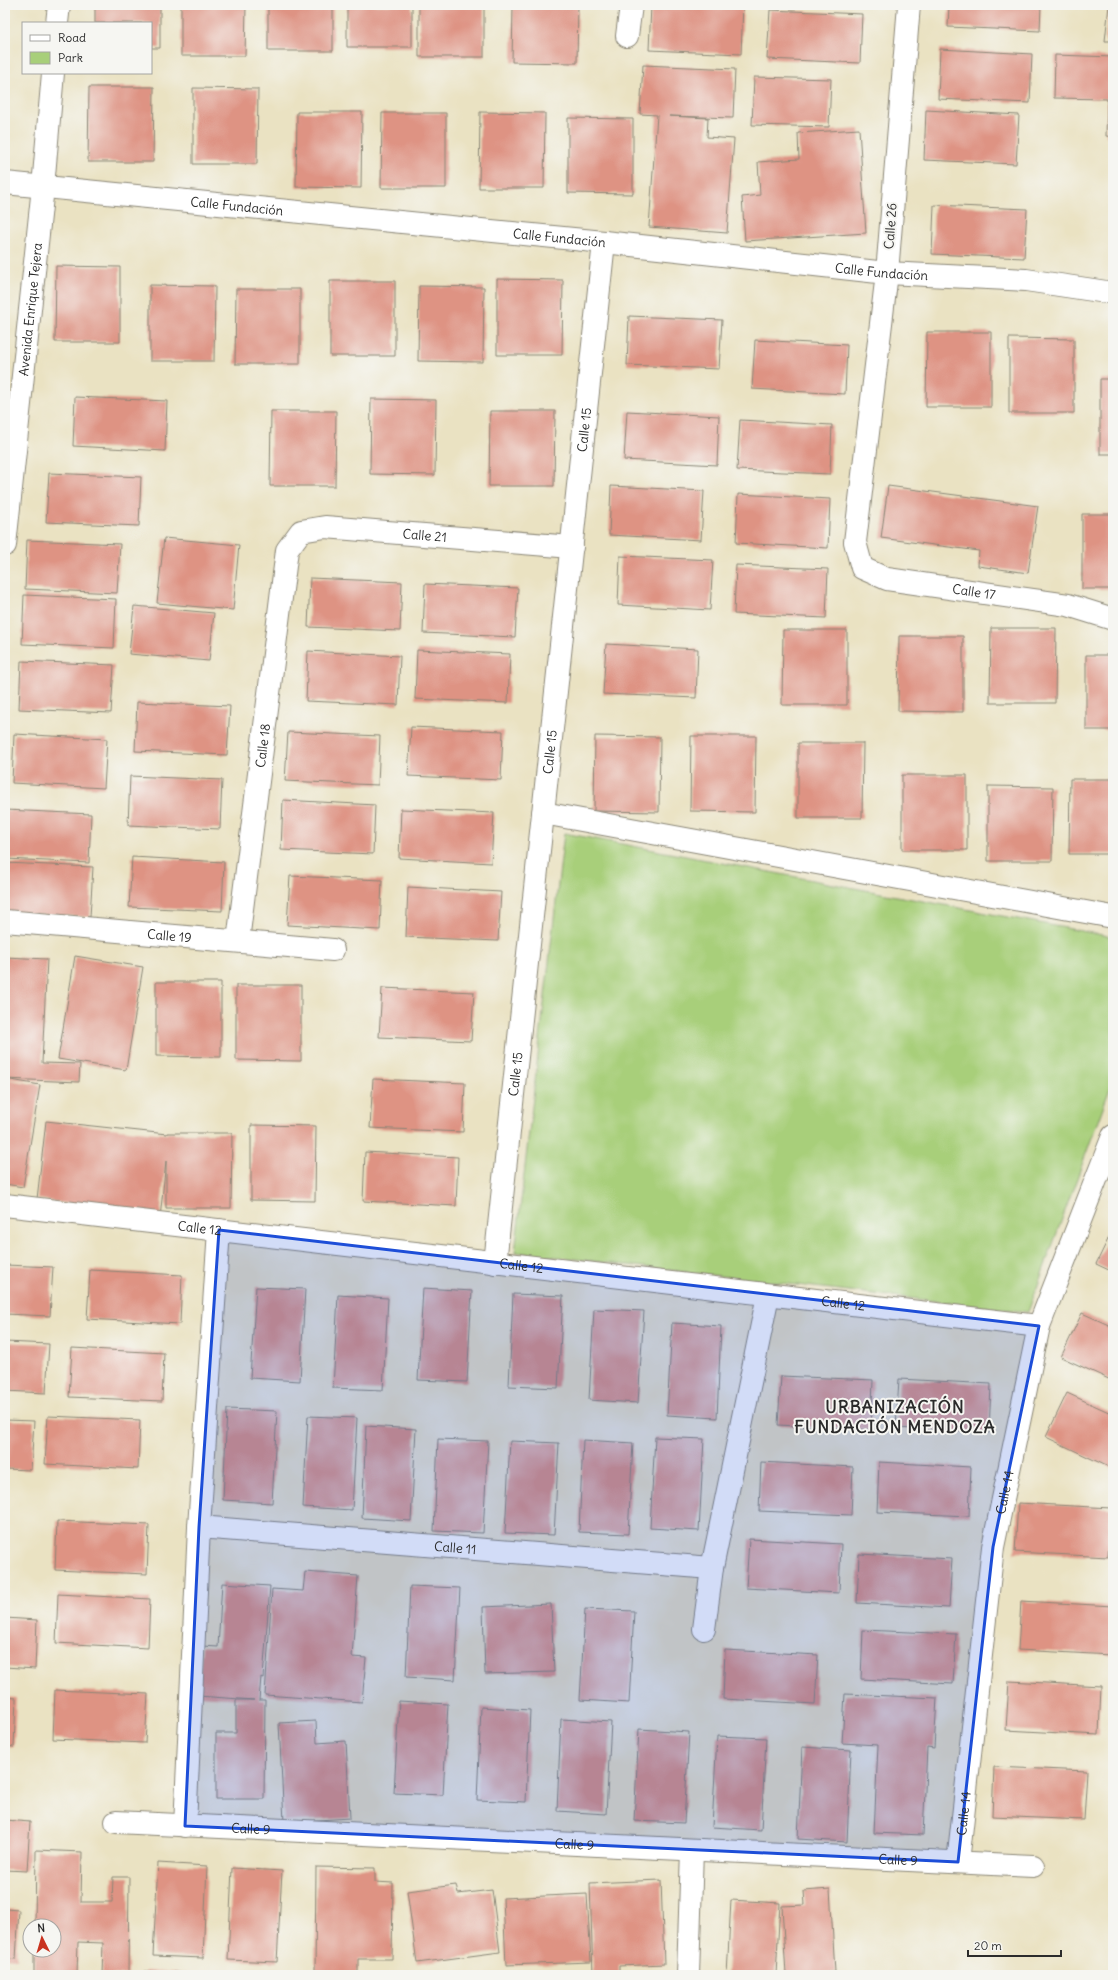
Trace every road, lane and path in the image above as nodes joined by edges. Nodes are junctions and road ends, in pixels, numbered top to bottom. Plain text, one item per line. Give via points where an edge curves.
1 (59, 5) edge
2 (631, 5) edge
3 (909, 5) edge
4 (57, 22) edge
5 (628, 36) dead end
6 (53, 74) edge
7 (5, 184) edge
8 (43, 187) junction
9 (604, 242) junction
10 (887, 273) junction
11 (1113, 293) edge
12 (855, 542) joint
13 (5, 546) edge
14 (572, 547) junction
15 (287, 550) joint
16 (1113, 619) edge
17 (543, 813) junction
18 (1113, 917) edge
19 (5, 921) edge
20 (238, 941) junction
21 (333, 950) dead end
22 (1113, 1136) edge
23 (5, 1205) edge
24 (219, 1230) junction
25 (495, 1262) junction
26 (768, 1295) junction
27 (1038, 1326) junction
28 (198, 1527) junction
29 (712, 1568) junction
30 (704, 1629) dead end
31 (116, 1822) dead end
32 (185, 1826) junction
33 (692, 1850) junction
34 (958, 1862) junction
35 (1033, 1866) dead end
36 (688, 1975) edge

1 - 4 street
2 - 5 street
3 - 10 street, Calle 26
6 - 8 street, Avenida Enrique Tejera
7 - 8 street, Calle Fundación
8 - 9 street, Calle Fundación
8 - 13 street, Avenida Enrique Tejera
9 - 10 street, Calle Fundación
9 - 14 street, Calle 15
10 - 11 street, Calle Fundación via 1026,280
10 - 12 street, Calle 26
12 - 16 street, Calle 17 via 862,568 887,579 1068,606
14 - 15 street, Calle 21 via 325,527 301,531
14 - 17 street, Calle 15
15 - 20 street, Calle 18
17 - 18 street
17 - 25 street, Calle 15
19 - 20 street, Calle 19
20 - 21 street, Calle 19
22 - 27 street, Calle 14
23 - 24 street, Calle 12
24 - 25 street, Calle 12
24 - 28 street
25 - 26 street, Calle 12
26 - 27 street, Calle 12
26 - 29 street
27 - 34 street, Calle 14 via 992,1547
28 - 29 street, Calle 11
28 - 32 street
29 - 30 street
31 - 32 street, Calle 9
32 - 33 street, Calle 9
33 - 34 street, Calle 9
33 - 36 street
34 - 35 street, Calle 9

